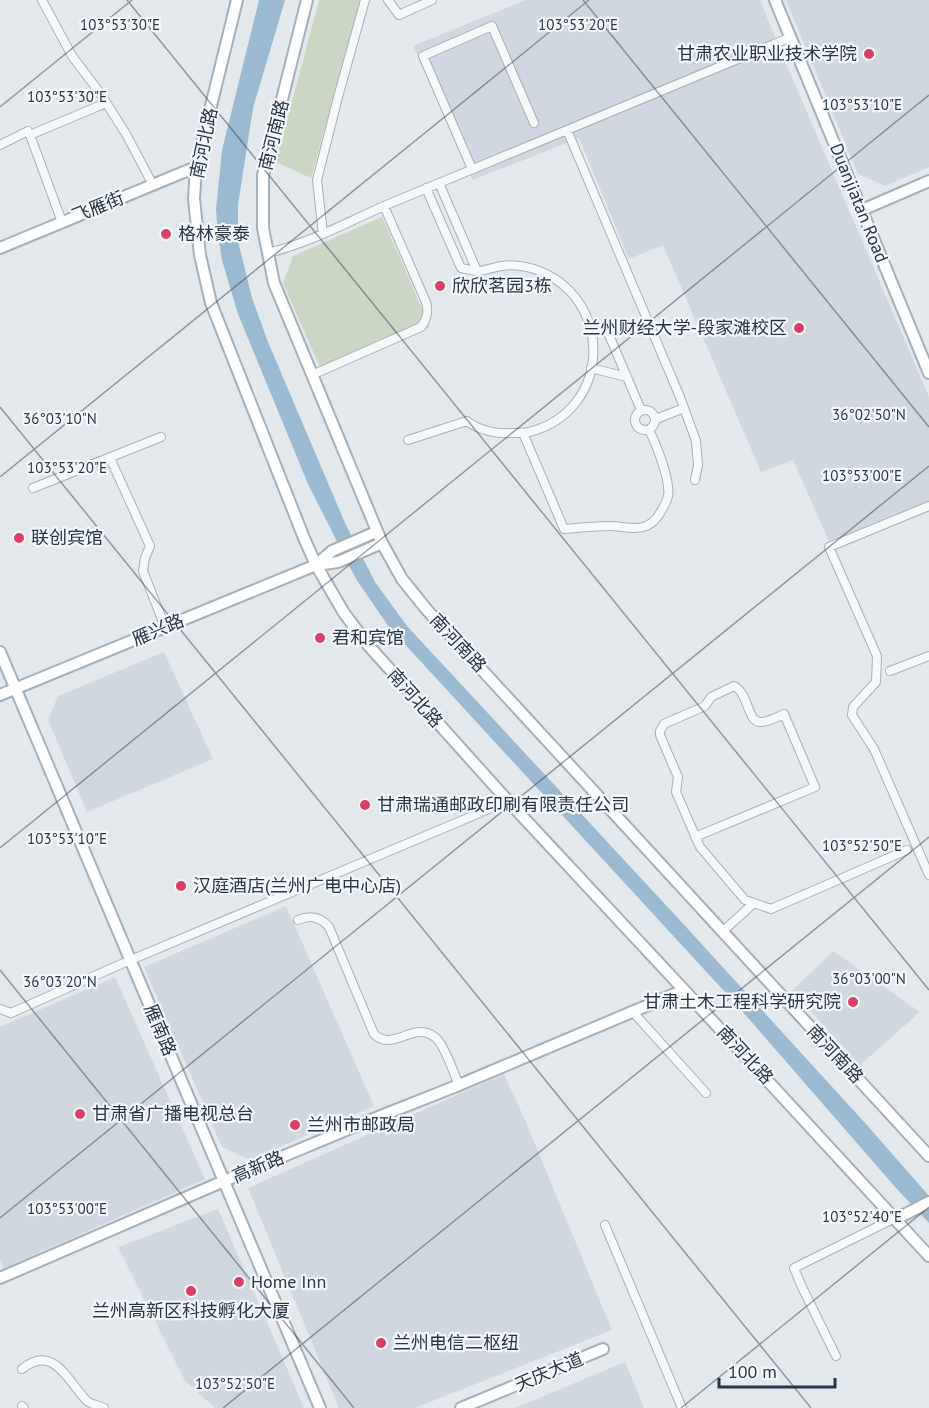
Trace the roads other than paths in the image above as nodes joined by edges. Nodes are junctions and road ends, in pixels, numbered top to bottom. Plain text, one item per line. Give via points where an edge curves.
1 (42, 0) edge
2 (237, 0) edge
3 (307, 0) edge
4 (365, 0) edge
5 (388, 0) edge
6 (432, 0) edge
7 (775, 0) edge
8 (790, 37) junction
9 (106, 103) junction
10 (534, 123) dead end
11 (567, 130) junction
12 (30, 135) junction
13 (0, 145) edge
14 (196, 167) junction
15 (472, 169) junction
16 (929, 181) edge
17 (439, 183) junction
18 (153, 185) junction
19 (426, 188) junction
20 (384, 206) junction
21 (862, 210) junction
22 (62, 222) junction
23 (323, 234) junction
24 (0, 248) edge
25 (268, 253) junction
26 (477, 271) junction
27 (591, 329) junction
28 (591, 368) junction
29 (929, 373) edge
30 (312, 375) junction
31 (627, 377) junction
32 (684, 408) junction
33 (641, 410) junction
34 (656, 419) junction
35 (649, 430) junction
36 (523, 433) junction
37 (161, 438) dead end
38 (408, 440) dead end
39 (110, 458) junction
40 (695, 480) dead end
41 (33, 488) dead end
42 (929, 506) edge
43 (376, 532) junction
44 (368, 543) junction
45 (382, 543) junction
46 (316, 565) junction
47 (165, 627) junction
48 (0, 652) edge
49 (929, 656) edge
50 (890, 671) dead end
51 (16, 690) junction
52 (0, 695) edge
53 (508, 801) junction
54 (695, 837) junction
55 (907, 850) dead end
56 (929, 875) edge
57 (754, 903) junction
58 (298, 920) dead end
59 (723, 932) junction
60 (131, 961) junction
61 (684, 990) junction
62 (0, 1009) edge
63 (632, 1011) junction
64 (459, 1085) junction
65 (706, 1093) dead end
66 (929, 1156) edge
67 (225, 1181) junction
68 (929, 1202) edge
69 (895, 1218) junction
70 (605, 1225) dead end
71 (929, 1256) edge
72 (0, 1278) edge
73 (603, 1349) dead end
74 (836, 1356) dead end
75 (22, 1370) dead end
76 (104, 1408) edge
77 (321, 1408) edge
78 (461, 1408) edge
79 (682, 1408) edge

1 - 9 street via 72,56
2 - 14 street, 南河北路
3 - 25 street, 南河南路 via 263,175 263,228
4 - 23 street via 317,180
5 - 6 street via 399,15
7 - 8 street, Duanjiatan Road
8 - 11 street
8 - 21 street, Duanjiatan Road
9 - 12 street
9 - 18 street
10 - 15 street via 492,26 423,56
11 - 15 street
11 - 32 street
12 - 13 street via 28,131
12 - 22 street
14 - 18 street, 飞雁街
14 - 46 street, 南河北路 via 194,199 200,255 211,303
15 - 17 street
16 - 21 street
17 - 19 street
17 - 26 street
18 - 22 street, 飞雁街
19 - 20 street
19 - 26 street via 461,268
20 - 23 street
20 - 30 street via 426,302 425,322
21 - 29 street, Duanjiatan Road
22 - 24 street, 飞雁街
23 - 25 street
25 - 30 street, 南河南路 via 274,283
26 - 27 street via 504,265 523,267 558,280 578,299
27 - 28 street
27 - 31 street via 606,328
28 - 31 street
28 - 36 street via 589,380 575,404 554,422
30 - 43 street, 南河南路
31 - 33 street
32 - 34 street
32 - 40 street via 696,441
33 - 34 street via 651,411
33 - 35 street via 636,414 635,424
34 - 35 street
35 - 36 street via 665,473 668,495 650,525 633,529 564,529
36 - 38 street via 500,434 467,421
37 - 39 street
39 - 41 street
39 - 47 street via 150,546 143,570
42 - 56 street via 829,547 877,656 876,682 853,707 852,715 874,749
43 - 44 street
43 - 45 street, 南河南路
44 - 45 street
44 - 46 street via 338,561
44 - 46 street via 332,551
45 - 59 street, 南河南路 via 402,579 428,610
46 - 47 street, 雁兴路
46 - 53 street, 南河北路 via 368,645
47 - 51 street, 雁兴路
48 - 51 street, 雁南路
49 - 50 street
51 - 52 street, 雁兴路
51 - 60 street, 雁南路
53 - 60 street
53 - 61 street, 南河北路
54 - 54 street via 676,792 678,777 660,731 667,722 705,706 711,697 734,686 742,692 757,722 784,714 815,787
54 - 57 street via 745,900
55 - 57 street via 771,909
57 - 59 street
58 - 64 street via 311,916 329,927 374,1034 389,1041 420,1032 436,1038
59 - 66 street, 南河南路
60 - 62 street via 11,1013
60 - 67 street, 雁南路
61 - 63 street, 高新路
61 - 69 street, 南河北路
63 - 64 street, 高新路
63 - 65 street
64 - 67 street, 高新路
67 - 72 street, 高新路
67 - 77 street, 雁南路
68 - 69 street
69 - 71 street, 南河北路
69 - 74 street via 794,1268
70 - 79 street
73 - 78 street, 天庆大道
75 - 76 street via 36,1361 51,1362 89,1403

